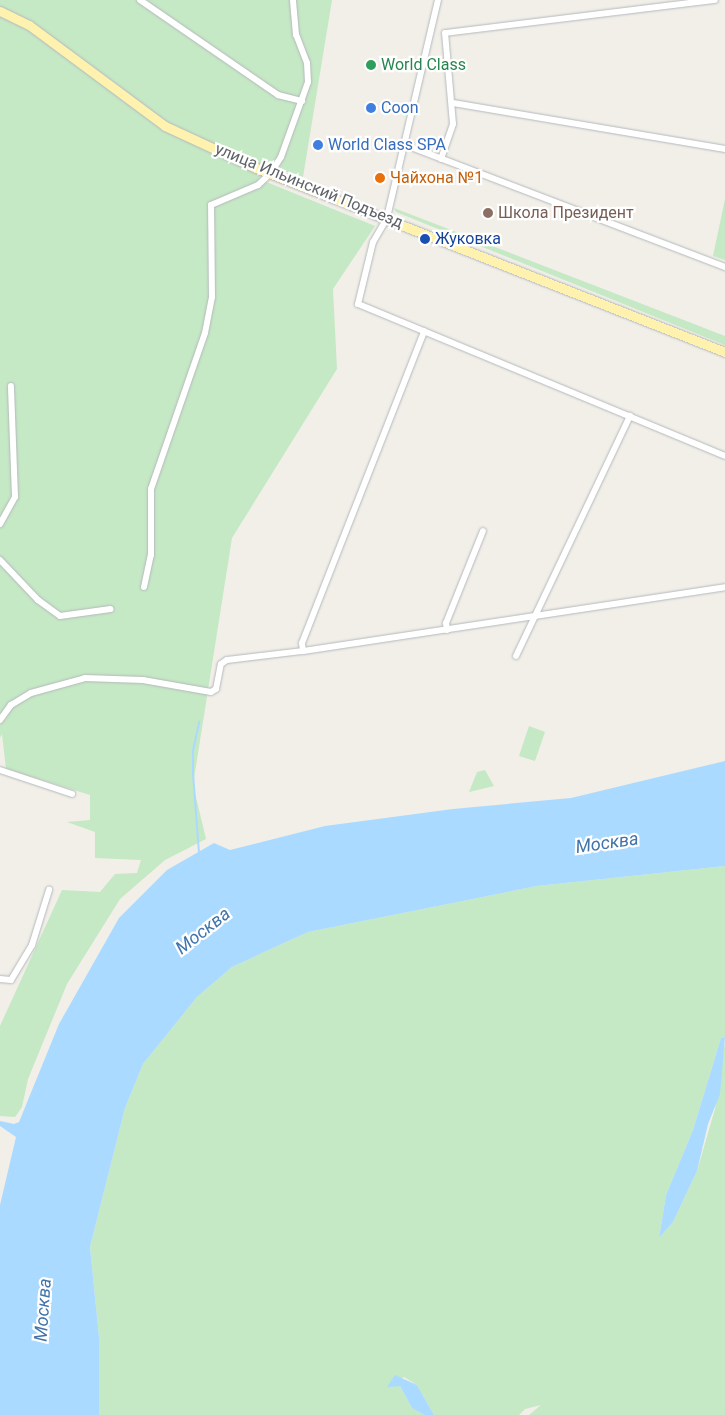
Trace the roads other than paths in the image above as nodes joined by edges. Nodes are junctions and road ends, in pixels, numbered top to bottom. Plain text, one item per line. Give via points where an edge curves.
1 (140, 0) edge
2 (293, 0) edge
3 (438, 0) edge
4 (715, 0) edge
5 (0, 11) edge
6 (302, 101) junction
7 (452, 103) junction
8 (403, 144) junction
9 (725, 150) edge
10 (441, 159) junction
11 (270, 174) junction
12 (387, 218) junction
13 (725, 267) edge
14 (424, 331) junction
15 (725, 352) edge
16 (11, 386) dead end
17 (630, 416) junction
18 (725, 456) edge
19 (0, 524) edge
20 (483, 531) dead end
21 (0, 560) edge
22 (144, 587) dead end
23 (725, 587) edge
24 (110, 609) dead end
25 (535, 616) junction
26 (447, 630) junction
27 (303, 652) junction
28 (516, 656) dead end
29 (0, 720) edge
30 (0, 770) edge
31 (72, 794) dead end
32 (49, 890) dead end
33 (0, 979) edge

1 - 6 street via 278,95
2 - 6 street via 296,35 309,72
3 - 8 street
4 - 7 street via 445,33
5 - 11 main road, улица Ильинский Подъезд via 28,25 165,126
6 - 11 street via 281,157
7 - 9 street
7 - 10 street via 453,124
8 - 10 street
8 - 12 street
10 - 13 street
11 - 12 main road, улица Ильинский Подъезд
11 - 22 street via 258,185 211,205 212,297 204,333 151,489 151,555
12 - 14 street via 373,242 358,304
12 - 15 main road, улица Ильинский Подъезд
14 - 17 street
14 - 27 street via 302,644
16 - 19 street via 15,497
17 - 18 street
17 - 25 street
20 - 26 street via 446,623
21 - 24 street via 38,600 60,616
23 - 25 street
25 - 26 street
25 - 28 street
26 - 27 street
27 - 29 street via 227,660 221,664 216,689 211,692 143,680 85,678 31,693 11,705
30 - 31 street
32 - 33 street via 32,945 11,980

